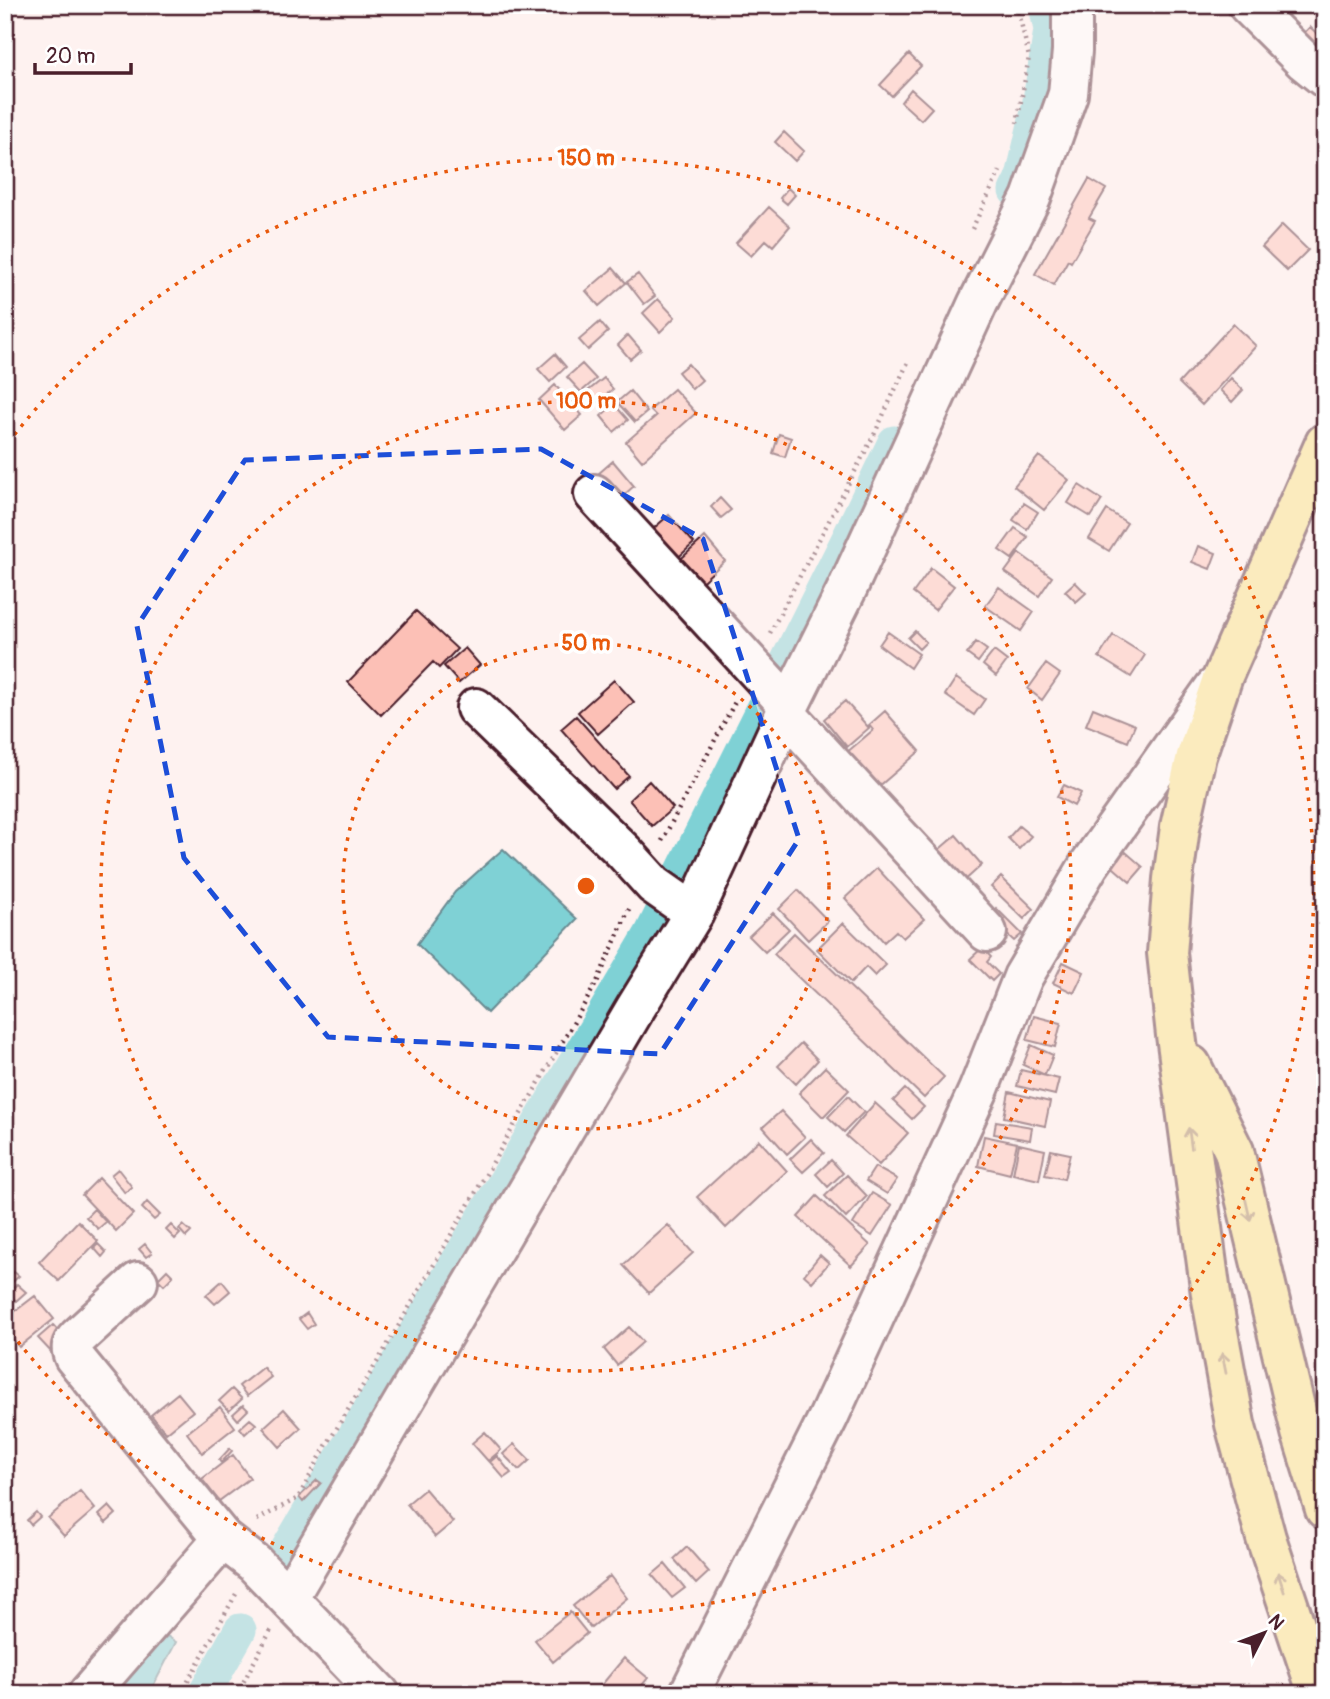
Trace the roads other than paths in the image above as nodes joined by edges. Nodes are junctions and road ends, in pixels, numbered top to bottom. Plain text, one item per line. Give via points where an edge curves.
1 (1070, 5) edge
2 (1248, 5) edge
3 (1325, 78) edge
4 (1325, 443) edge
5 (594, 494) dead end
6 (1223, 676) junction
7 (773, 691) junction
8 (476, 708) dead end
9 (668, 894) junction
10 (987, 932) dead end
11 (1177, 1035) junction
12 (138, 1282) dead end
13 (1325, 1509) edge
14 (223, 1539) junction
15 (288, 1598) junction
16 (88, 1694) edge
17 (380, 1694) edge
18 (688, 1694) edge
19 (1318, 1694) edge

1 - 7 street via 1068,94 1031,198 848,587
2 - 3 street
4 - 6 highway
5 - 7 street
6 - 11 highway via 1196,756 1173,880 1167,953
6 - 18 street via 1089,865 1023,977 978,1091 828,1419
7 - 9 street
7 - 10 street
8 - 9 street
9 - 15 street via 635,1009
11 -> 13 highway via 1234,1152 1301,1432
19 -> 11 highway via 1266,1538 1235,1423 1211,1294
12 - 14 street via 72,1343 71,1350
14 - 15 street
14 - 16 street
15 - 17 street

